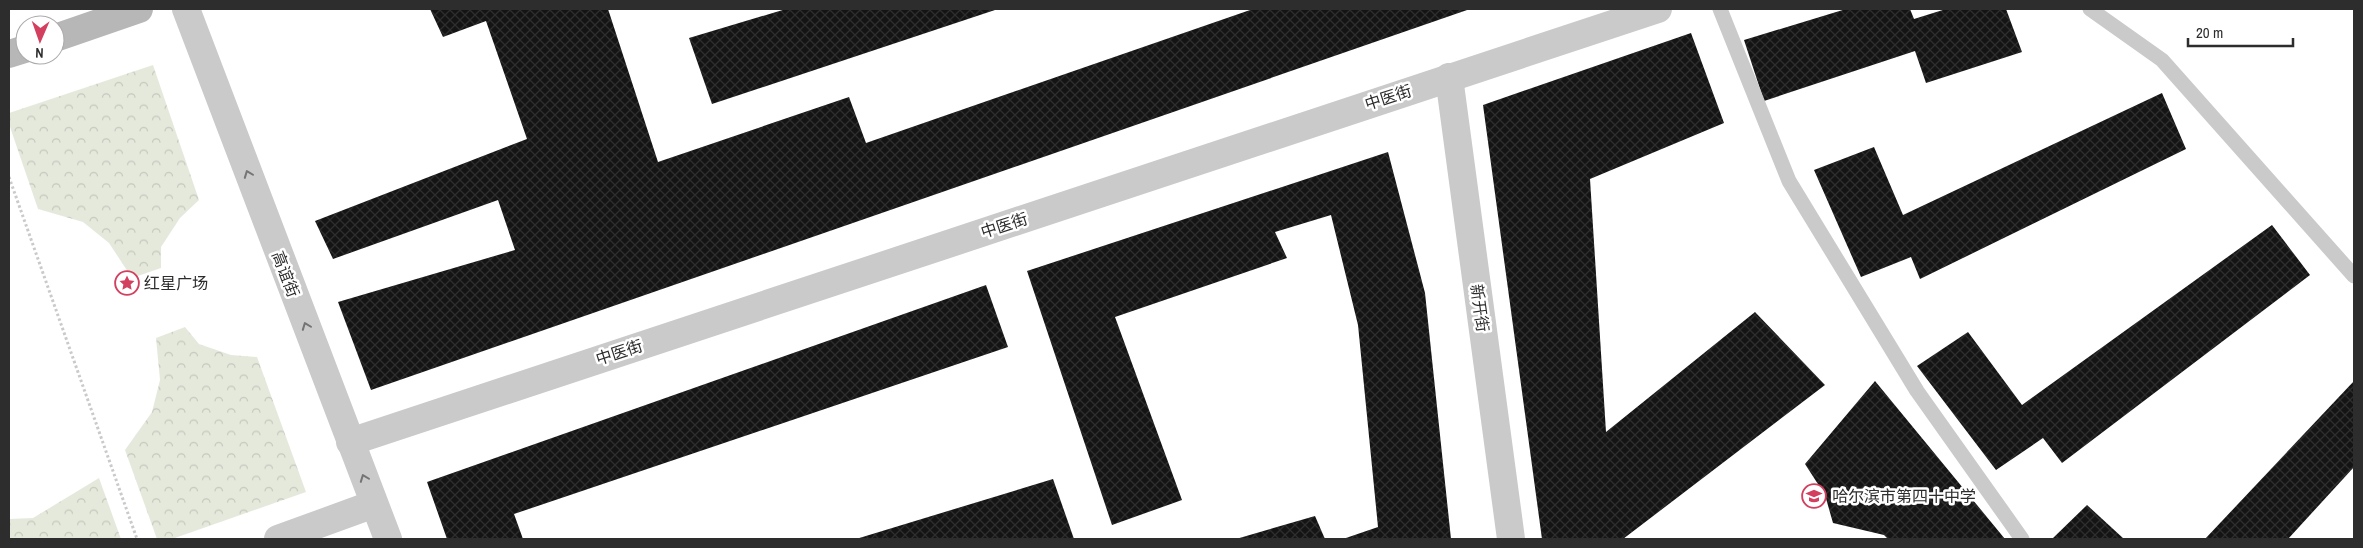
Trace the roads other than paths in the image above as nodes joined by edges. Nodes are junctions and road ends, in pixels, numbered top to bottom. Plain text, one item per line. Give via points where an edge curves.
1 (139, 9) edge
2 (186, 9) edge
3 (1658, 9) edge
4 (1720, 9) edge
5 (2090, 9) edge
6 (65, 35) edge
7 (1449, 77) junction
8 (2354, 276) edge
9 (350, 442) junction
10 (374, 504) junction
11 (278, 539) edge
12 (388, 539) edge
13 (1511, 539) edge
14 (2022, 539) edge

1 - 6 main road
9 -> 2 street, 高谊街
3 - 7 street, 中医街
4 - 14 lane via 1789,182 1916,391
5 - 8 lane via 2162,60
7 - 9 street, 中医街
7 - 13 street, 新开街
10 -> 9 street, 高谊街
10 - 11 street
10 - 12 street, 高谊街

